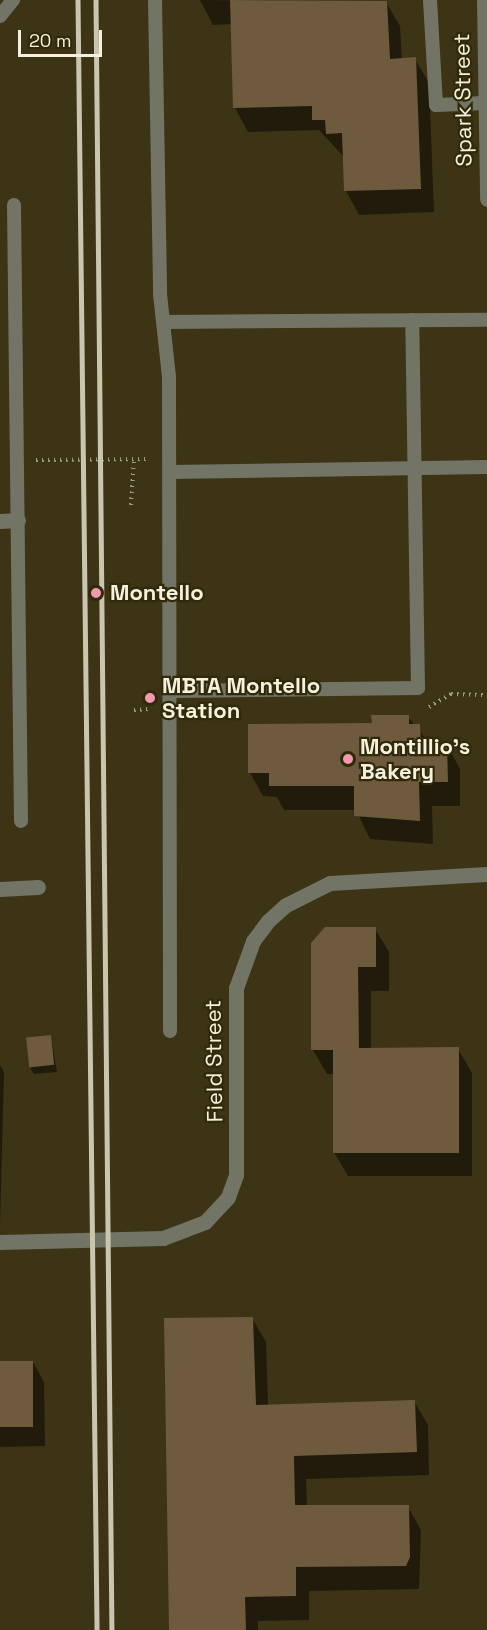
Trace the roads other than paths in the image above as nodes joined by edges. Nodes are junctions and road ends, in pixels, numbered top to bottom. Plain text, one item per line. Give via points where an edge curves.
1 (13, 0) edge
2 (155, 0) edge
3 (430, 0) edge
4 (484, 0) edge
5 (0, 16) edge
6 (486, 27) edge
7 (485, 103) junction
8 (487, 199) edge
9 (14, 205) dead end
10 (412, 320) junction
11 (487, 320) edge
12 (163, 322) junction
13 (170, 466) junction
14 (487, 467) edge
15 (416, 468) junction
16 (18, 520) junction
17 (0, 521) edge
18 (171, 691) junction
19 (21, 821) dead end
20 (487, 874) edge
21 (38, 887) dead end
22 (0, 889) edge
23 (170, 1031) dead end
24 (0, 1242) edge

1 - 5 lane
2 - 12 lane
3 - 7 lane via 436,105
4 - 6 street, Spark Street
6 - 7 street, Spark Street
7 - 8 street, Spark Street
9 - 16 lane
10 - 11 lane
10 - 12 lane
10 - 15 lane
12 - 13 lane
13 - 15 lane
13 - 18 lane
14 - 15 lane
15 - 18 lane via 418,688
16 - 17 street
16 - 19 lane
18 - 23 lane via 166,833
20 - 24 street, Field Street via 330,883 296,898 268,921 249,949 236,988 236,1175 228,1197 205,1222 163,1238
21 - 22 street

